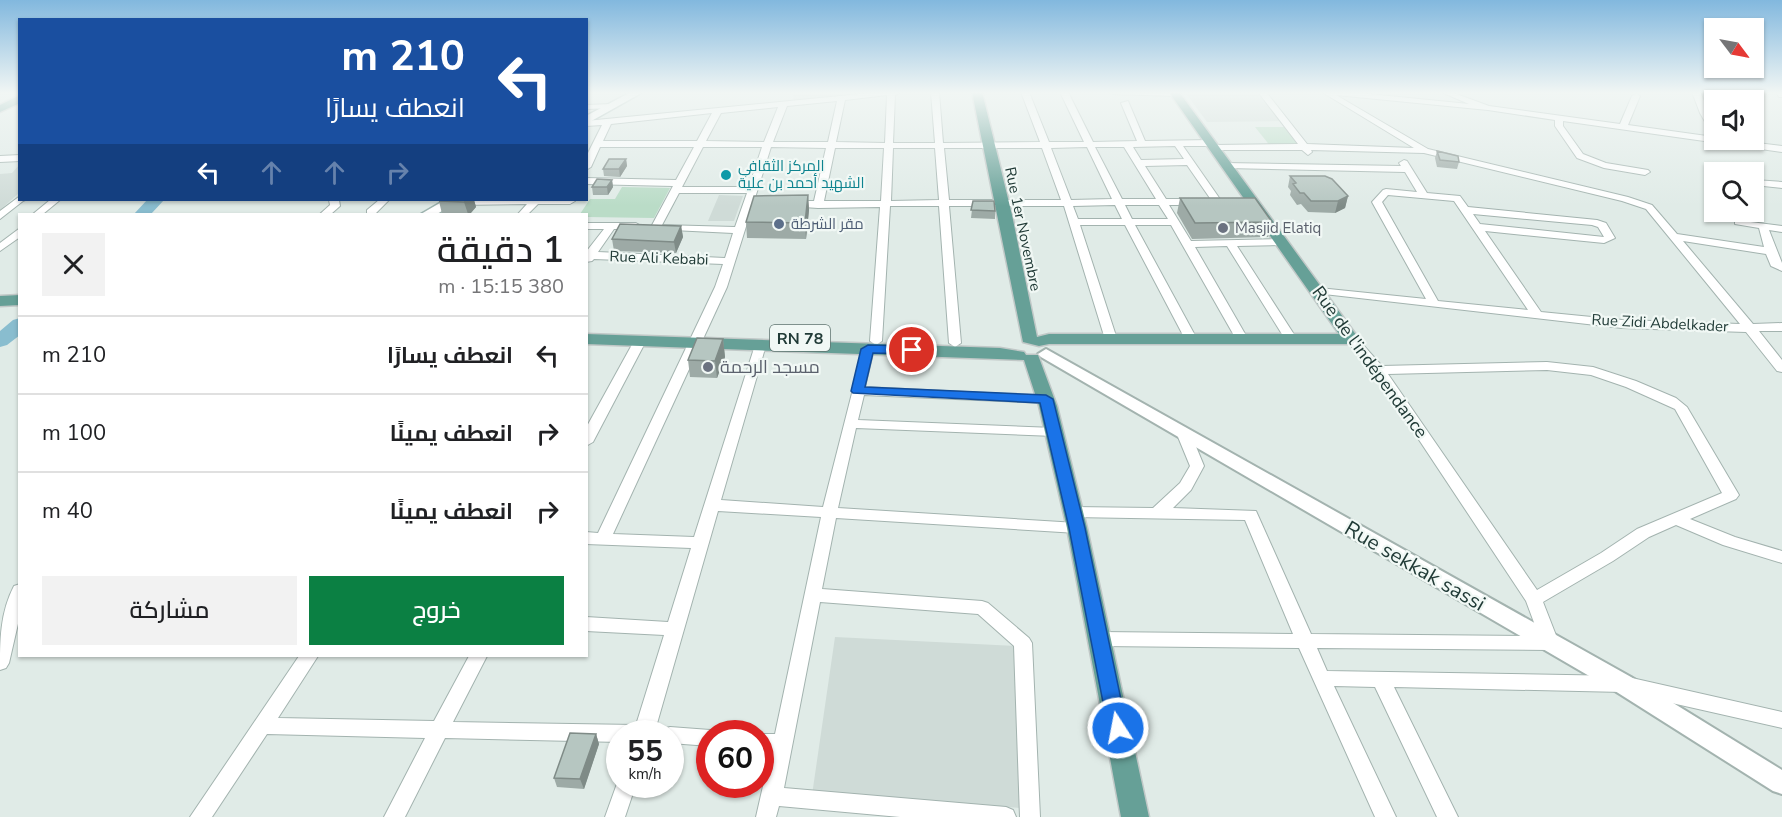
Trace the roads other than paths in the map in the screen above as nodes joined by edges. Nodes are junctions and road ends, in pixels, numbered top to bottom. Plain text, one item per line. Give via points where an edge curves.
1 (605, 130) edge
2 (708, 130) edge
3 (773, 130) edge
4 (833, 130) edge
5 (890, 130) edge
6 (939, 130) edge
7 (985, 130) edge
8 (1040, 130) edge
9 (1084, 130) edge
10 (1136, 130) edge
11 (1202, 130) edge
12 (1292, 130) edge
13 (1390, 130) edge
14 (1562, 130) edge
15 (1638, 130) edge
16 (1704, 139) edge
17 (1177, 143) junction
18 (599, 144) junction
19 (700, 144) junction
20 (1046, 144) junction
21 (1091, 144) junction
22 (1127, 144) junction
23 (1142, 144) junction
24 (767, 145) junction
25 (829, 145) junction
26 (890, 145) junction
27 (940, 145) junction
28 (988, 145) junction
29 (1213, 146) junction
30 (1305, 147) junction
31 (1764, 147) edge
32 (1782, 149) edge
33 (1397, 150) junction
34 (1425, 151) junction
35 (18, 158) edge
36 (0, 159) edge
37 (1189, 162) junction
38 (588, 163) edge
39 (1138, 163) junction
40 (1227, 165) junction
41 (1319, 165) junction
42 (1407, 169) junction
43 (1645, 172) dead end
44 (588, 181) edge
45 (1764, 184) edge
46 (1782, 185) edge
47 (676, 186) junction
48 (753, 190) junction
49 (1424, 194) junction
50 (18, 201) edge
51 (54, 201) edge
52 (334, 201) edge
53 (383, 201) edge
54 (452, 201) edge
55 (536, 201) joint
56 (1226, 202) junction
57 (1254, 202) junction
58 (1162, 203) junction
59 (748, 204) junction
60 (760, 204) edge
61 (783, 204) edge
62 (944, 204) junction
63 (1002, 204) junction
64 (1068, 204) junction
65 (1119, 204) junction
66 (818, 205) junction
67 (884, 205) junction
68 (1467, 210) junction
69 (371, 212) dead end
70 (39, 213) edge
71 (327, 213) edge
72 (430, 213) edge
73 (524, 213) edge
74 (0, 216) edge
75 (1131, 221) junction
76 (1072, 222) junction
77 (1174, 222) junction
78 (1739, 222) dead end
79 (588, 226) edge
80 (612, 226) junction
81 (1478, 226) junction
82 (1763, 226) junction
83 (656, 227) junction
84 (1782, 229) edge
85 (740, 230) junction
86 (18, 233) edge
87 (1674, 237) junction
88 (1283, 242) junction
89 (1188, 243) junction
90 (1230, 243) junction
91 (0, 248) edge
92 (1771, 251) junction
93 (588, 257) edge
94 (731, 261) junction
95 (1782, 268) edge
96 (1319, 291) junction
97 (18, 300) edge
98 (0, 302) edge
99 (1434, 303) junction
100 (18, 305) edge
101 (0, 307) edge
102 (1536, 313) junction
103 (1782, 327) edge
104 (1750, 328) junction
105 (588, 330) edge
106 (695, 338) junction
107 (588, 339) edge
108 (1111, 339) junction
109 (1191, 339) junction
110 (1242, 339) junction
111 (1291, 339) junction
112 (1351, 339) junction
113 (640, 341) junction
114 (956, 343) junction
115 (760, 345) junction
116 (872, 345) junction
117 (1030, 349) junction
118 (1782, 368) edge
119 (1379, 370) junction
120 (858, 391) junction
121 (1046, 399) junction
122 (850, 424) junction
123 (1054, 432) junction
124 (1183, 432) junction
125 (588, 437) edge
126 (712, 505) junction
127 (1157, 513) junction
128 (829, 514) junction
129 (1674, 518) junction
130 (1075, 520) junction
131 (588, 538) edge
132 (603, 539) junction
133 (701, 543) junction
134 (1782, 557) edge
135 (812, 595) junction
136 (11, 597) edge
137 (1534, 599) junction
138 (588, 624) edge
139 (675, 629) junction
140 (1100, 639) junction
141 (1305, 641) junction
142 (1550, 643) junction
143 (308, 657) edge
144 (477, 657) edge
145 (0, 663) edge
146 (1321, 678) junction
147 (1380, 678) junction
148 (1623, 684) junction
149 (648, 720) edge
150 (1782, 720) edge
151 (262, 726) junction
152 (441, 728) junction
153 (606, 732) edge
154 (774, 742) edge
155 (782, 742) junction
156 (1782, 783) edge
157 (774, 785) edge
158 (774, 796) edge
159 (621, 798) edge
160 (771, 798) edge
161 (200, 817) edge
162 (394, 817) edge
163 (615, 817) edge
164 (766, 817) edge
165 (1006, 817) edge
166 (1030, 817) edge
167 (1135, 817) edge
168 (1386, 817) edge
169 (1448, 817) edge

1 - 18 street
2 - 19 street
3 - 24 street
4 - 25 street
5 - 26 street
6 - 27 street
7 - 28 main road, Rue 1er Novembre
8 - 20 street
9 - 21 street
10 - 23 street
11 - 29 main road, Rue de l'indépendance
12 - 30 street
13 - 34 street, Rue Zidi Abdelkader
14 - 43 street via 1580,156 1604,165
15 - 16 street
17 - 23 street
17 - 29 street
17 - 37 street
18 - 19 street
18 - 38 street
19 - 24 street
19 - 47 street
20 - 21 street
20 - 28 street
20 - 64 street
21 - 22 street
21 - 65 street
22 - 23 street
22 - 39 street
24 - 25 street
24 - 48 street
25 - 26 street
25 - 66 street
26 - 27 street
26 - 67 street
27 - 28 street
27 - 62 street
28 - 63 main road, Rue 1er Novembre
29 - 30 street
29 - 40 main road, Rue de l'indépendance
30 - 33 street
30 - 41 street
31 - 32 street
33 - 34 street
33 - 42 street
34 - 87 street, Rue Zidi Abdelkader via 1649,207
35 - 36 street
37 - 39 street
37 - 56 street
39 - 58 street
40 - 41 street
40 - 57 main road, Rue de l'indépendance
41 - 42 street
42 - 49 street
44 - 47 street
45 - 46 street
47 - 48 street
47 - 83 street
48 - 59 street
49 - 68 street via 1457,198
49 - 99 street via 1386,192 1377,202
50 - 74 street
51 - 70 street
52 - 71 street via 335,206
53 - 69 street
54 - 55 street
54 - 72 main road
55 - 73 street
56 - 57 street
56 - 58 street
57 - 88 main road, Rue de l'indépendance
58 - 65 street
58 - 77 street
59 - 60 street
59 - 85 street
61 - 66 street
62 - 63 street
62 - 67 street
62 - 114 street
63 - 64 street
63 - 117 main road, Rue 1er Novembre
64 - 65 street
64 - 76 street
65 - 75 street
66 - 67 street
67 - 116 street
68 - 81 street
68 - 81 street via 1593,222 1602,225 1610,238
75 - 76 street
75 - 77 street
75 - 109 street
76 - 108 street
77 - 89 street
78 - 82 street
79 - 80 street
80 - 83 street
80 - 93 street
81 - 102 street
82 - 84 street
82 - 92 street
83 - 85 street
85 - 94 street
86 - 91 street
87 - 92 street
87 - 104 street, Rue Zidi Abdelkader
88 - 90 street
88 - 96 main road, Rue de l'indépendance
89 - 90 street
89 - 110 street
90 - 111 street
92 - 95 street via 1775,264
93 - 94 street, Rue Ali Kebabi
94 - 106 street
96 - 99 street, Rue Zidi Abdelkader
96 - 112 main road, Rue de l'indépendance
97 - 98 main road
99 - 102 street, Rue Zidi Abdelkader
100 - 101 main road
102 - 104 street, Rue Zidi Abdelkader via 1622,324
103 - 104 street
104 - 118 street
105 - 106 main road, RN 78
106 - 113 main road
106 - 115 main road
106 - 116 main road, RN 78
106 - 132 street
107 - 113 main road
108 - 109 main road
108 - 117 main road via 1049,339
109 - 110 main road
110 - 111 main road
111 - 112 main road
112 - 119 street, Rue de l'indépendance
113 - 125 street
114 - 116 main road, RN 78
114 - 117 main road, RN 78
115 - 116 main road
115 - 126 street
116 - 117 main road via 1000,353
116 - 120 street
117 - 121 main road, Rue 1er Novembre
117 - 124 street, Rue sekkak sassi
119 - 129 street via 1593,371 1671,401 1680,407 1731,495
119 - 137 street, Rue de l'indépendance
120 - 121 street
120 - 122 street
121 - 123 main road, Rue 1er Novembre
122 - 123 street
122 - 128 street
123 - 130 main road, Rue 1er Novembre
124 - 127 street via 1197,466 1185,490
124 - 142 street, Rue sekkak sassi
126 - 128 street
126 - 133 street
127 - 130 street
127 - 141 street via 1251,514
128 - 130 street
128 - 135 street
129 - 134 street
129 - 137 street
130 - 140 main road, Rue 1er Novembre
131 - 132 street
132 - 133 street
133 - 139 street
135 - 155 street
135 - 166 street via 982,608 1023,643
136 - 145 street
137 - 142 street, Rue de l'indépendance
138 - 139 street
139 - 149 street
140 - 141 street
140 - 167 main road, Rue 1er Novembre
141 - 142 street
141 - 146 street
142 - 148 street, Rue sekkak sassi
143 - 151 street
144 - 152 street
146 - 147 street
146 - 168 street
147 - 148 street
147 - 169 street
148 - 150 street
148 - 156 street, Rue sekkak sassi
151 - 152 street
151 - 161 street
152 - 153 street
152 - 162 street
154 - 155 street
155 - 157 street
158 - 165 street
159 - 163 street
160 - 164 street

